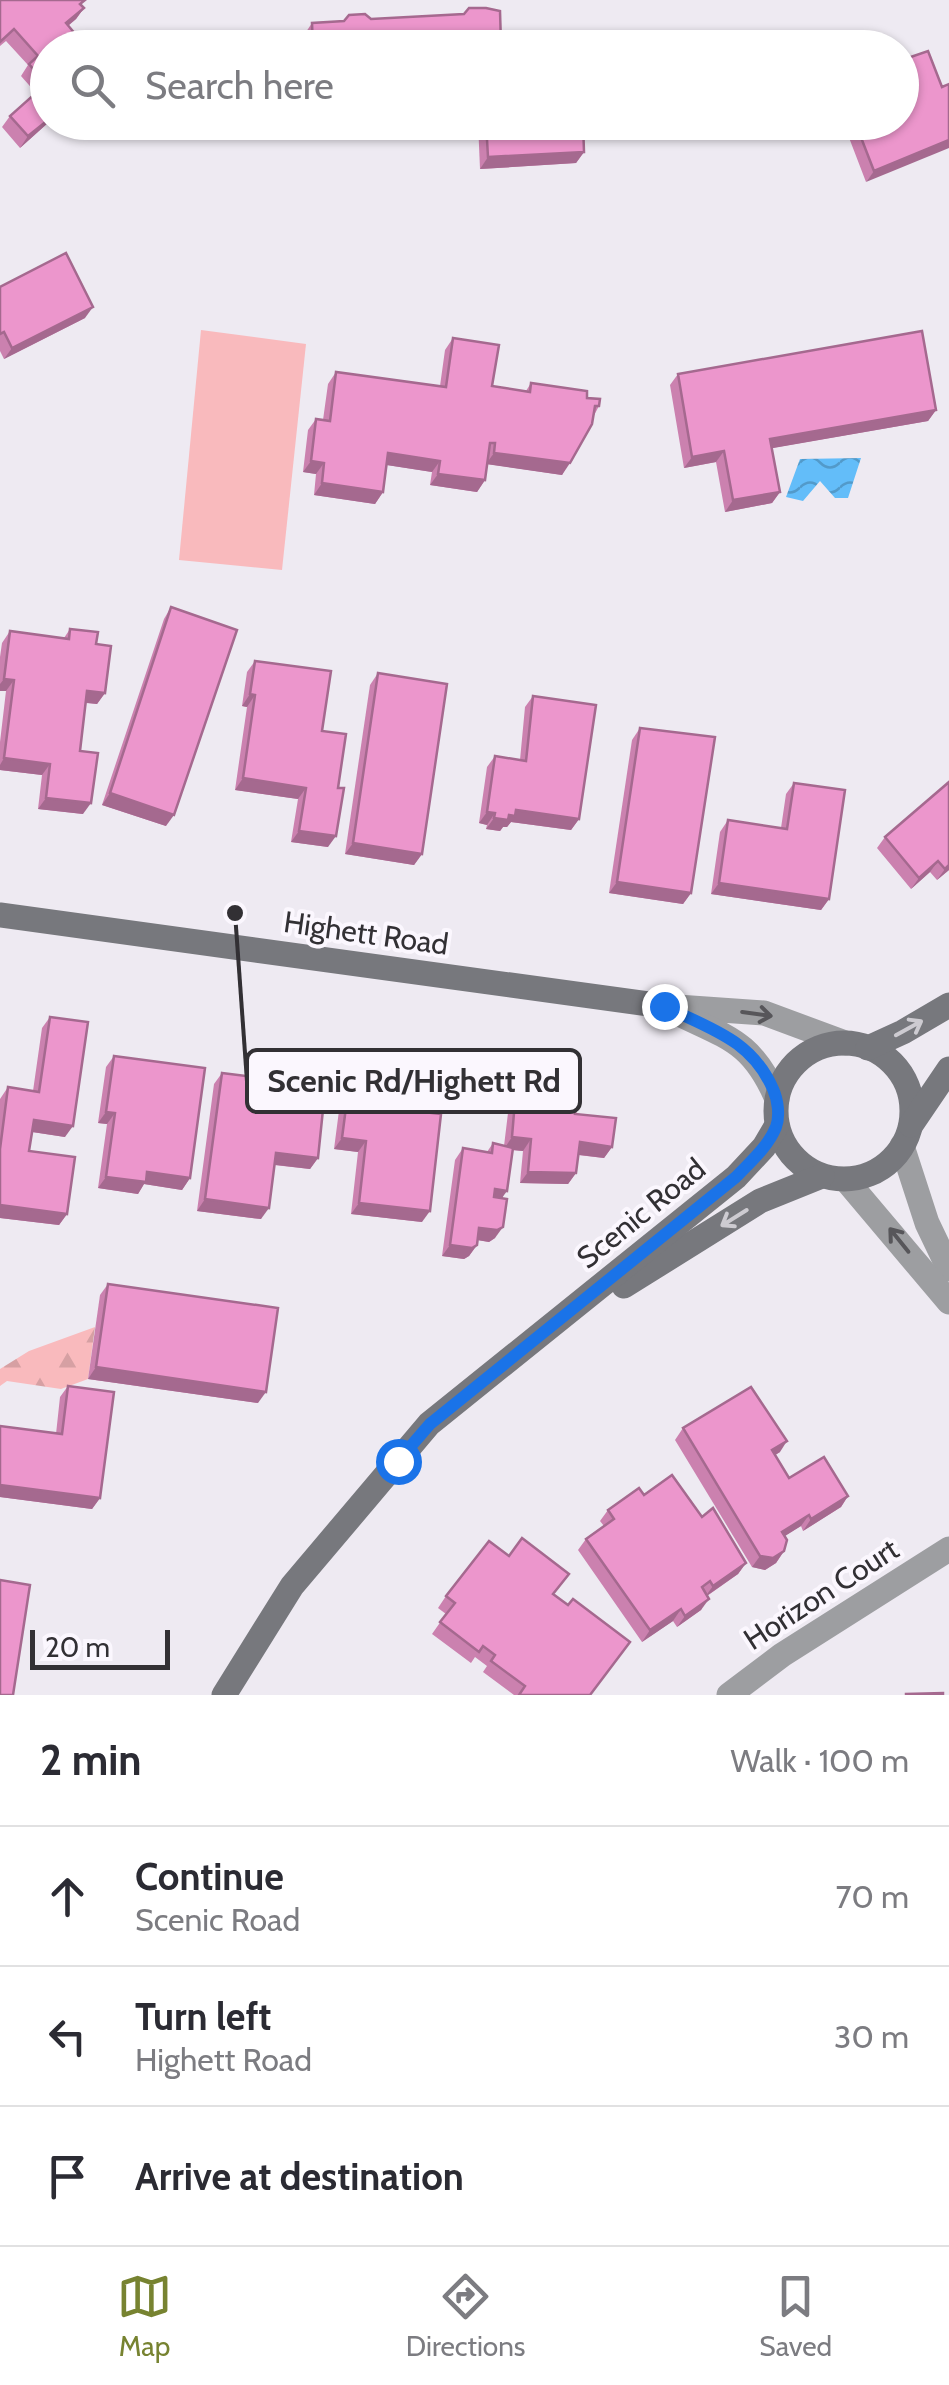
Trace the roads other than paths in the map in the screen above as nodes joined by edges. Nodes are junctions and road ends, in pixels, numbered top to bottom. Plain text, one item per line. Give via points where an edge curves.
1 (0, 915) edge
2 (949, 1005) edge
3 (664, 1006) junction
4 (857, 1045) junction
5 (949, 1069) edge
6 (777, 1098) junction
7 (777, 1125) junction
8 (907, 1136) junction
9 (834, 1178) junction
10 (949, 1269) edge
11 (949, 1302) edge
12 (535, 1341) junction
13 (949, 1549) edge
14 (224, 1695) edge
15 (729, 1695) edge

1 - 3 main road, Highett Road
4 -> 2 main road via 904,1032
3 -> 4 street, Highett Road via 764,1012
3 - 6 street, Highett Road via 744,1046
4 - 6 main road via 822,1047 801,1058
4 - 8 main road via 888,1060 904,1078 912,1101
5 - 8 main road
6 - 7 main road
7 - 9 main road via 802,1166
7 - 12 main road, Scenic Road via 736,1177
8 - 9 main road via 886,1165 866,1176
8 - 10 street via 926,1223
11 -> 9 street
9 -> 12 main road, Scenic Road via 760,1202
12 - 14 main road, Scenic Road via 430,1424 292,1586
13 - 15 street, Horizon Court

